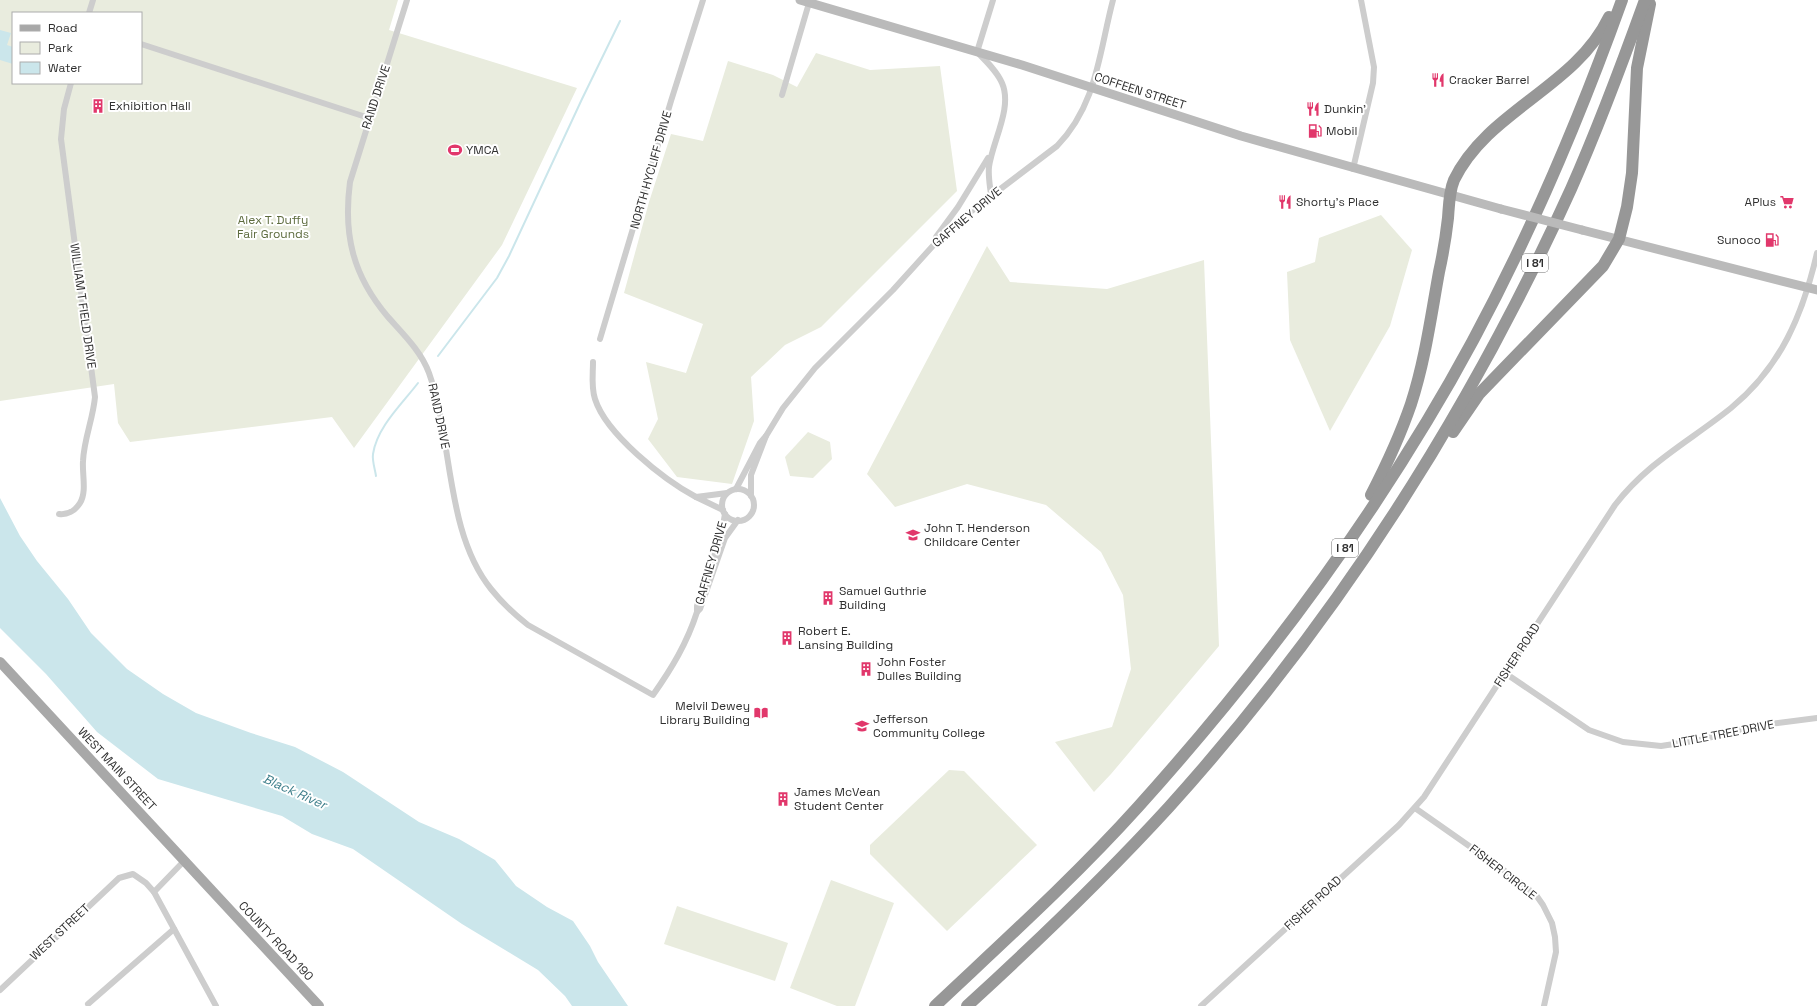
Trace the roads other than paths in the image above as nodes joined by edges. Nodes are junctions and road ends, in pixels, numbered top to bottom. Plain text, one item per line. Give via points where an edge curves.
1 (93, 0) edge
2 (407, 0) edge
3 (704, 0) edge
4 (993, 0) edge
5 (1113, 0) edge
6 (1361, 0) edge
7 (1617, 0) edge
8 (1622, 0) edge
9 (1645, 0) edge
10 (1651, 0) edge
11 (805, 1) edge
12 (90, 12) edge
13 (142, 44) edge
14 (977, 52) junction
15 (71, 84) edge
16 (1093, 88) junction
17 (782, 95) dead end
18 (369, 118) junction
19 (993, 150) junction
20 (1353, 169) junction
21 (991, 195) junction
22 (1449, 196) junction
23 (1619, 239) junction
24 (928, 249) junction
25 (1817, 253) edge
26 (1813, 289) edge
27 (600, 340) dead end
28 (593, 362) dead end
29 (766, 436) junction
30 (736, 489) junction
31 (727, 493) junction
32 (751, 496) junction
33 (696, 497) junction
34 (724, 512) junction
35 (1395, 512) junction
36 (59, 514) dead end
37 (738, 520) junction
38 (1346, 545) junction
39 (697, 612) junction
40 (0, 662) edge
41 (1505, 673) junction
42 (653, 695) joint
43 (1817, 718) edge
44 (1415, 808) junction
45 (184, 861) junction
46 (154, 892) junction
47 (215, 894) joint
48 (174, 929) junction
49 (0, 990) edge
50 (88, 1004) dead end
51 (214, 1005) edge
52 (319, 1006) edge
53 (935, 1006) edge
54 (967, 1006) edge
55 (1200, 1006) edge
56 (1544, 1006) edge

1 - 12 street
2 - 18 street, RAND DRIVE
3 - 27 street, NORTH HYCLIFF DRIVE
4 - 14 street
5 - 16 street, GAFFNEY DRIVE
6 - 20 street via 1374,67 1373,83
7 - 22 highway via 1602,32 1583,55 1551,85 1500,124 1468,156 1454,180
8 - 38 highway, I 81 via 1586,97 1493,302 1428,420
9 - 35 highway, I 81 via 1605,106 1552,230 1468,392
10 - 23 highway via 1637,68 1632,173
11 - 14 main road, COFFEEN STREET
11 - 17 street
13 - 18 street
14 - 16 main road, COFFEEN STREET
14 - 19 street via 1002,83 1005,96
15 - 36 street, WILLIAM T FIELD DRIVE via 64,109 61,139 95,397 92,421 84,448 83,493 80,502 69,513
16 - 20 main road, COFFEEN STREET
16 - 21 street, GAFFNEY DRIVE via 1082,115 1058,146
18 - 42 street, RAND DRIVE via 350,182 347,201 349,237 356,265 370,293 413,344 428,371 436,394 459,517 466,544 476,566 490,589 528,625
19 - 21 street via 989,168
19 - 24 street via 958,207
20 - 22 main road, COFFEEN STREET
21 - 24 street, GAFFNEY DRIVE via 949,228
22 - 23 main road, COFFEEN STREET, bridge
22 - 38 highway via 1442,257 1427,338 1411,404 1390,458
23 - 26 main road, COFFEEN STREET
23 - 35 highway via 1603,266 1479,394 1418,486
24 - 29 street, GAFFNEY DRIVE via 893,290 815,368 783,408
25 - 26 street, FISHER ROAD
26 - 41 street, FISHER ROAD via 1774,362 1753,387 1731,408 1674,448 1629,487
28 - 33 street via 592,385 595,399 608,423 620,438 675,485
29 - 30 street, GAFFNEY DRIVE
29 - 32 street, GAFFNEY DRIVE via 751,475
30 - 31 street
30 - 32 street
31 - 33 street
31 - 34 street via 722,500
32 - 37 street via 751,512
33 - 34 street
34 - 37 street via 732,519
34 - 39 street, GAFFNEY DRIVE via 723,528
35 - 54 highway, I 81 via 1292,658 1174,800 1095,885
37 - 39 street, GAFFNEY DRIVE via 725,538
38 - 53 highway, I 81 via 1276,643 1137,808 1047,901
39 - 42 street, GAFFNEY DRIVE via 687,641
40 - 45 main road, WEST MAIN STREET
41 - 43 street, LITTLE TREE DRIVE via 1589,730 1623,742 1662,746 1700,740 1754,726
41 - 44 street, FISHER ROAD via 1435,782
44 - 55 street, FISHER ROAD
44 - 56 street, FISHER CIRCLE via 1512,876 1536,895 1543,905 1552,924 1556,952
45 - 46 street
45 - 47 main road, WEST MAIN STREET
46 - 48 street
46 - 49 street, WEST STREET via 138,876 122,876 76,916
47 - 52 main road, COUNTY ROAD 190
48 - 50 street
48 - 51 street via 211,994

